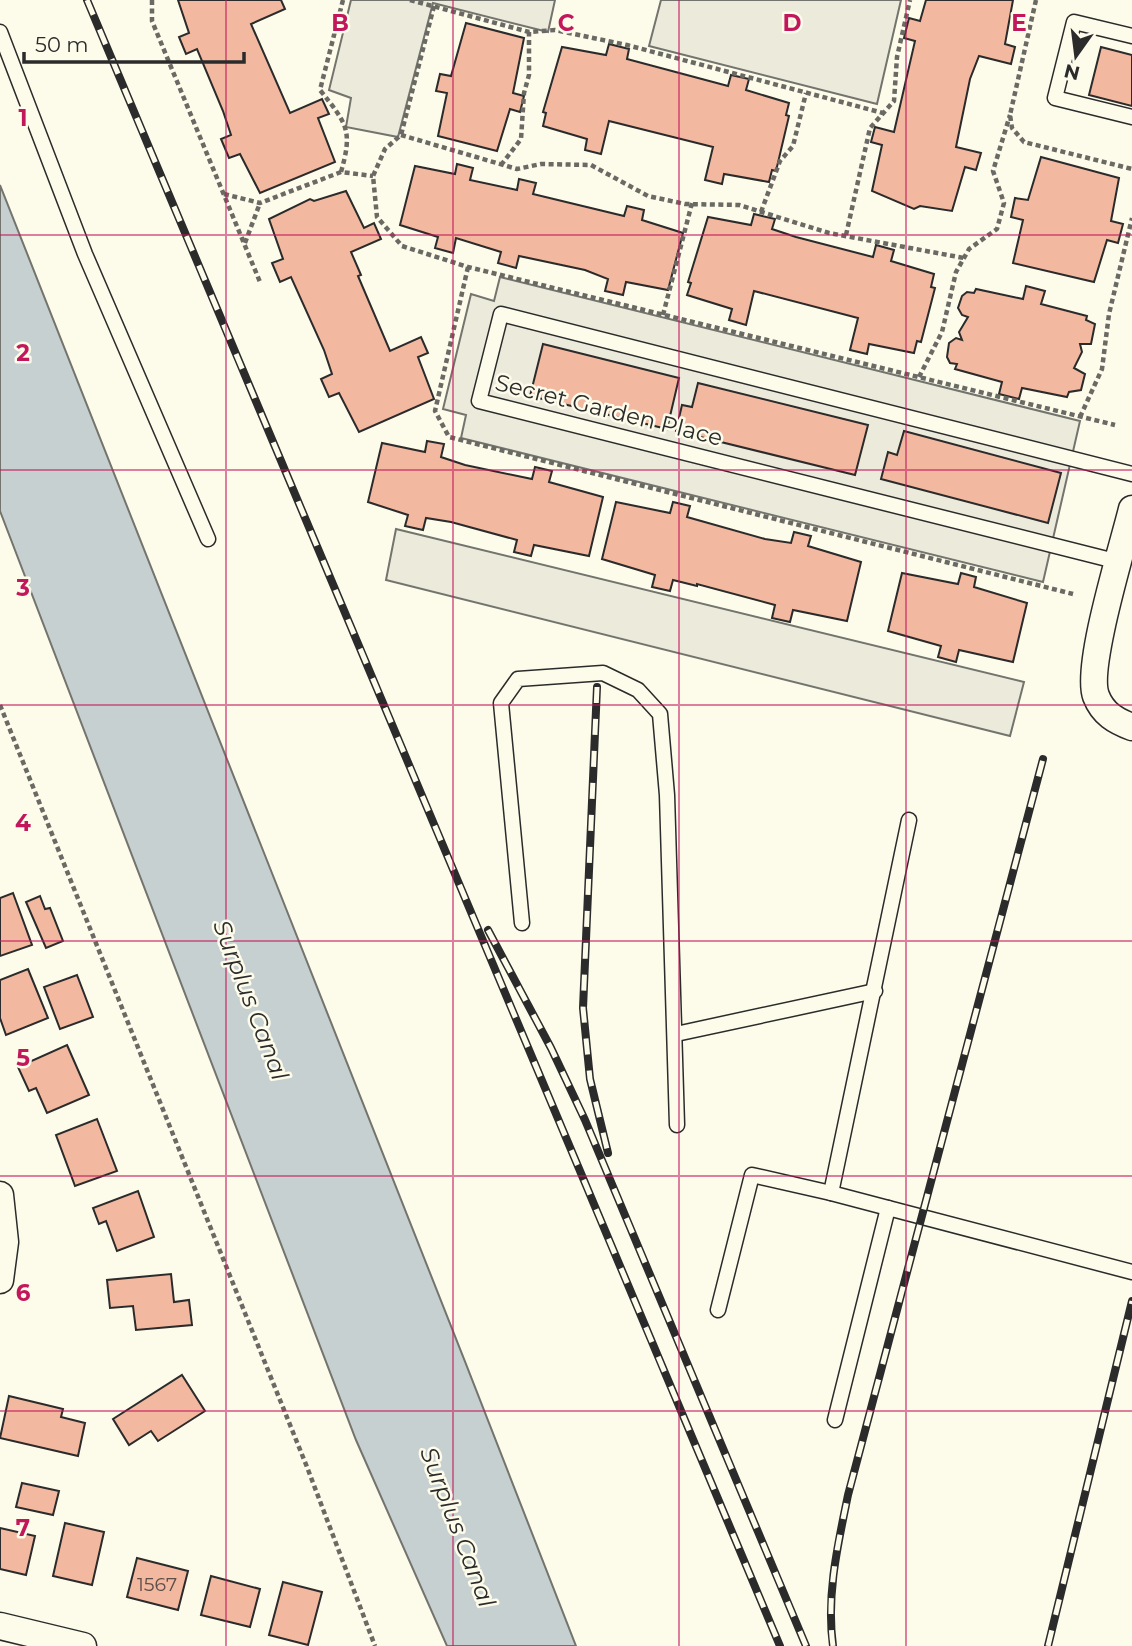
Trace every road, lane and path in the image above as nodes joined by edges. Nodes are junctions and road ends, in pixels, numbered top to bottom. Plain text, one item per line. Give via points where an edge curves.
1 (152, 0) edge
2 (343, 0) edge
3 (410, 0) edge
4 (910, 0) edge
5 (434, 6) junction
6 (0, 32) edge
7 (529, 32) junction
8 (1132, 36) edge
9 (807, 92) junction
10 (883, 113) junction
11 (1010, 115) dead end
12 (1132, 117) edge
13 (401, 135) junction
14 (502, 165) junction
15 (341, 172) junction
16 (373, 176) junction
17 (224, 194) junction
18 (260, 203) junction
19 (692, 203) junction
20 (761, 212) junction
21 (1132, 218) edge
22 (846, 235) junction
23 (245, 244) junction
24 (964, 258) junction
25 (468, 267) junction
26 (260, 282) dead end
27 (663, 315) junction
28 (919, 377) junction
29 (1080, 417) junction
30 (1115, 425) dead end
31 (1132, 474) edge
32 (1132, 509) edge
33 (208, 540) dead end
34 (1119, 562) junction
35 (1073, 594) dead end
36 (0, 705) edge
37 (1132, 727) edge
38 (909, 820) dead end
39 (522, 923) dead end
40 (875, 991) junction
41 (676, 1034) junction
42 (677, 1125) dead end
43 (831, 1193) junction
44 (0, 1195) edge
45 (888, 1208) junction
46 (1132, 1272) edge
47 (1, 1280) edge
48 (718, 1310) dead end
49 (835, 1420) dead end
50 (0, 1626) edge
51 (83, 1646) edge
52 (375, 1646) edge

1 - 17 path via 152,21
2 - 15 path via 320,90 343,119 349,145
3 - 5 path
4 - 10 path via 897,57 894,101
5 - 7 path
5 - 13 path
6 - 33 lane via 85,254
7 - 9 path via 555,30 627,45
7 - 14 path via 521,139
8 - 12 lane via 1074,22 1055,98
9 - 10 path
9 - 20 path via 793,146 780,161
10 - 22 path via 870,128
11 - 24 path via 993,171 1004,203 997,229
13 - 14 path
13 - 16 path via 385,149
14 - 19 path via 517,169 541,164 591,165 648,197
15 - 16 path
15 - 18 path
16 - 25 path via 377,217 402,246
17 - 18 path
17 - 23 path
18 - 23 path
19 - 20 path via 739,205
19 - 27 path
20 - 22 path
21 - 29 path via 1109,314 1102,369
22 - 24 path
23 - 26 path
24 - 28 path via 956,272 942,332
25 - 27 path
25 - 35 path via 435,411 449,437
27 - 28 path
28 - 29 path
29 - 30 path
31 - 34 lane, Secret Garden Place via 501,314 480,401
32 - 34 street
34 - 37 street via 1094,670 1095,694 1107,714
36 - 52 path
38 - 40 lane
39 - 41 lane via 501,703 518,679 603,673 638,690 660,714
40 - 41 lane
40 - 43 lane
41 - 42 lane
43 - 45 lane
43 - 48 lane via 752,1175
44 - 47 street via 5,1242
45 - 46 lane
45 - 49 lane
50 - 51 street

